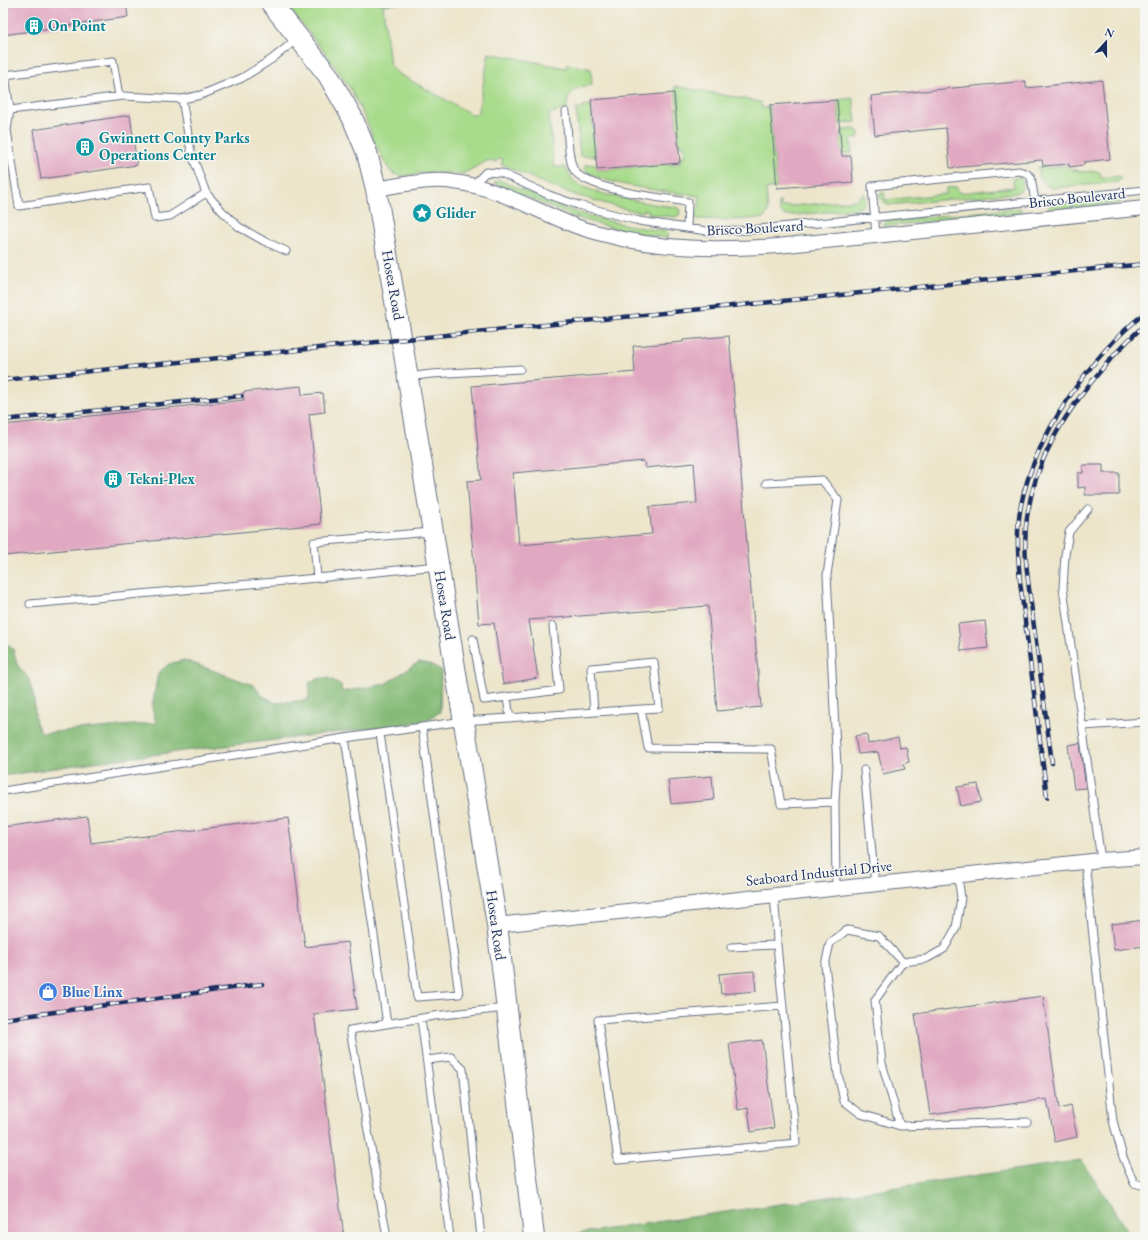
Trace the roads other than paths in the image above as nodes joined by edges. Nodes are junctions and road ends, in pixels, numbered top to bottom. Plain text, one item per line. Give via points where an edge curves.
1 (271, 3) edge
2 (299, 37) junction
3 (119, 96) junction
4 (182, 98) junction
5 (10, 110) junction
6 (566, 112) dead end
7 (473, 185) junction
8 (376, 189) junction
9 (1145, 190) edge
10 (206, 193) junction
11 (1035, 202) junction
12 (1145, 208) edge
13 (874, 218) junction
14 (687, 227) junction
15 (876, 236) junction
16 (286, 251) dead end
17 (520, 369) dead end
18 (408, 377) junction
19 (766, 483) dead end
20 (1088, 509) dead end
21 (433, 532) junction
22 (438, 566) junction
23 (317, 578) junction
24 (30, 604) dead end
25 (554, 626) dead end
26 (473, 639) dead end
27 (507, 698) junction
28 (641, 709) junction
29 (594, 712) junction
30 (510, 718) junction
31 (464, 721) junction
32 (1145, 722) edge
33 (1083, 726) junction
34 (422, 727) junction
35 (380, 733) junction
36 (345, 738) junction
37 (864, 770) dead end
38 (3, 791) edge
39 (835, 802) junction
40 (1145, 857) edge
41 (1101, 860) junction
42 (1085, 862) junction
43 (958, 876) junction
44 (875, 884) junction
45 (836, 889) junction
46 (774, 895) junction
47 (496, 925) junction
48 (777, 945) junction
49 (731, 947) dead end
50 (903, 962) junction
51 (783, 1006) junction
52 (507, 1008) junction
53 (421, 1018) junction
54 (387, 1024) junction
55 (427, 1060) junction
56 (1027, 1122) dead end
57 (900, 1126) junction
58 (1145, 1186) edge
59 (387, 1237) edge
60 (450, 1237) edge
61 (481, 1237) edge
62 (534, 1237) edge

1 - 2 street, Hosea Road
2 - 4 lane via 272,59 242,78 201,95
2 - 8 street, Hosea Road via 328,75 352,117 367,152
3 - 4 lane
3 - 5 lane
3 - 5 lane via 113,61 6,75
4 - 10 lane via 191,152
5 - 10 lane via 7,130 19,206 149,187 155,218 170,216
6 - 14 lane via 570,161 580,176 602,186 688,202
7 - 8 street, Brisco Boulevard via 440,181
7 - 14 lane via 486,172 501,173 578,205 639,221
7 - 15 street, Brisco Boulevard via 501,194 570,224 663,246 733,249
8 - 18 street, Hosea Road
9 - 11 lane
10 - 16 lane via 239,227
11 - 13 lane
11 - 13 lane via 1031,177 1019,171 872,186
12 - 15 street, Brisco Boulevard
13 - 14 lane via 750,230 707,231
13 - 15 lane
17 - 18 lane
18 - 21 street, Hosea Road
19 - 39 lane via 822,480 838,500 827,575 837,767
20 - 33 lane via 1069,532 1063,588
21 - 22 street, Hosea Road
21 - 23 lane via 314,542
22 - 23 lane
22 - 31 street, Hosea Road
23 - 24 lane
25 - 27 lane via 559,690
26 - 27 lane via 484,700
27 - 30 lane
28 - 29 lane
28 - 29 lane via 659,708 654,662 590,668
28 - 39 lane via 648,748 772,749 781,804
29 - 30 lane
30 - 31 lane
31 - 34 lane
31 - 47 street, Hosea Road
32 - 33 lane
33 - 41 lane
34 - 35 lane
34 - 35 lane via 459,994 417,997
35 - 36 lane
36 - 38 lane
36 - 54 lane
37 - 44 lane
39 - 45 lane
40 - 41 street, Seaboard Industrial Drive
41 - 42 street, Seaboard Industrial Drive
42 - 43 street, Seaboard Industrial Drive
42 - 58 lane via 1113,1121 1134,1183
43 - 44 street, Seaboard Industrial Drive
43 - 50 lane via 961,898 956,928 944,949 926,959
44 - 45 street, Seaboard Industrial Drive
45 - 46 street, Seaboard Industrial Drive
46 - 47 street, Seaboard Industrial Drive
46 - 48 lane
47 - 52 street, Hosea Road
48 - 49 lane
48 - 51 lane
50 - 57 lane via 875,1000 882,1063
50 - 57 lane via 879,936 847,930 830,943 825,965 838,1074 844,1101 861,1114
51 - 51 lane via 796,1143 618,1160 598,1020
52 - 53 lane
52 - 62 street, Hosea Road
53 - 54 lane
53 - 55 lane
54 - 59 lane via 350,1030
55 - 60 lane
55 - 61 lane via 451,1057 463,1069
56 - 57 lane

